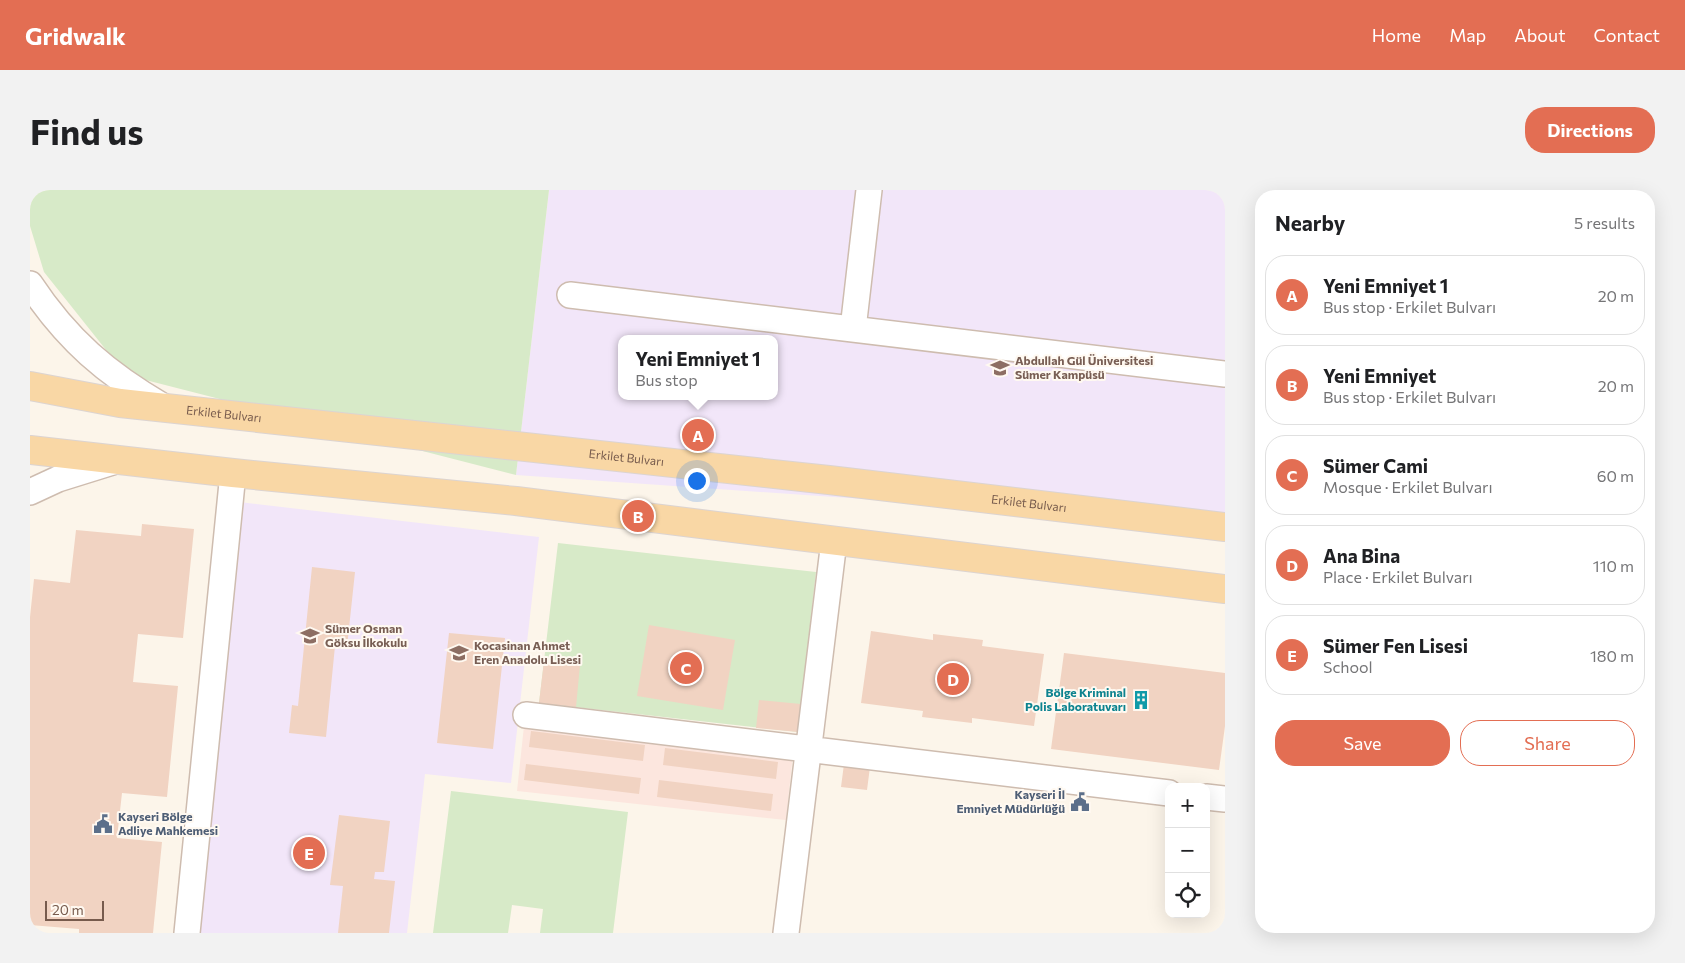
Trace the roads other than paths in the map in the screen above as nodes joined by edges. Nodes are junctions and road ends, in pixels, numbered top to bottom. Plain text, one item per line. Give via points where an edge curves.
1 (869, 190) edge
2 (30, 284) edge
3 (570, 295) dead end
4 (853, 329) junction
5 (1225, 374) edge
6 (30, 386) edge
7 (164, 408) junction
8 (30, 450) edge
9 (119, 460) junction
10 (233, 473) junction
11 (30, 492) edge
12 (1225, 527) edge
13 (834, 541) junction
14 (1225, 589) edge
15 (526, 715) dead end
16 (809, 750) junction
17 (1165, 793) edge
18 (1210, 798) edge
19 (1225, 800) edge
20 (187, 933) edge
21 (786, 933) edge

1 - 4 street
2 - 7 street via 83,350 135,391
3 - 4 street
4 - 5 street
6 - 7 main road, Erkilet Bulvarı
7 - 12 main road, Erkilet Bulvarı via 838,481
8 - 9 main road
9 - 10 main road
9 - 11 street via 58,478
10 - 13 main road via 516,501
10 - 20 street
13 - 14 main road
13 - 16 street
15 - 16 street
16 - 17 street
16 - 21 street
18 - 19 street

